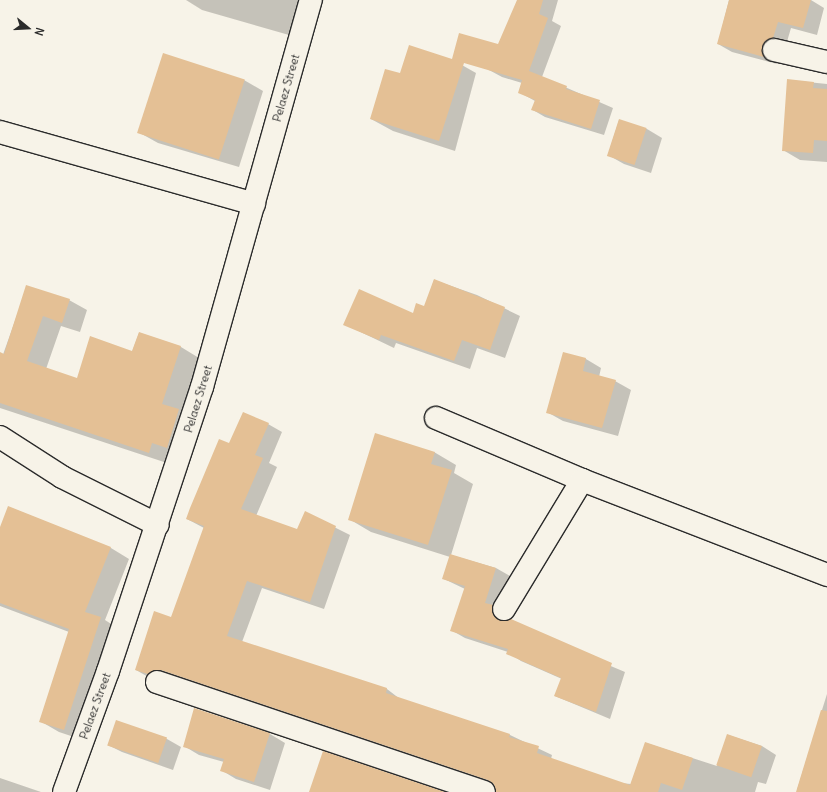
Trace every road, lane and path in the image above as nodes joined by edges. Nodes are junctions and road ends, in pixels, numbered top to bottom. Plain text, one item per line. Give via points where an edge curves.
1 (311, 0) edge
2 (774, 50) dead end
3 (827, 62) edge
4 (0, 132) edge
5 (254, 204) junction
6 (436, 418) dead end
7 (0, 437) edge
8 (582, 480) junction
9 (158, 525) junction
10 (827, 575) edge
11 (504, 609) dead end
12 (157, 682) dead end
13 (64, 792) edge
14 (484, 792) edge

1 - 5 street, Pelaez Street
2 - 3 street
4 - 5 street
5 - 9 street, Pelaez Street via 202,387
6 - 8 street
7 - 9 street via 62,477
8 - 10 street
8 - 11 street
9 - 13 street, Pelaez Street
12 - 14 street

